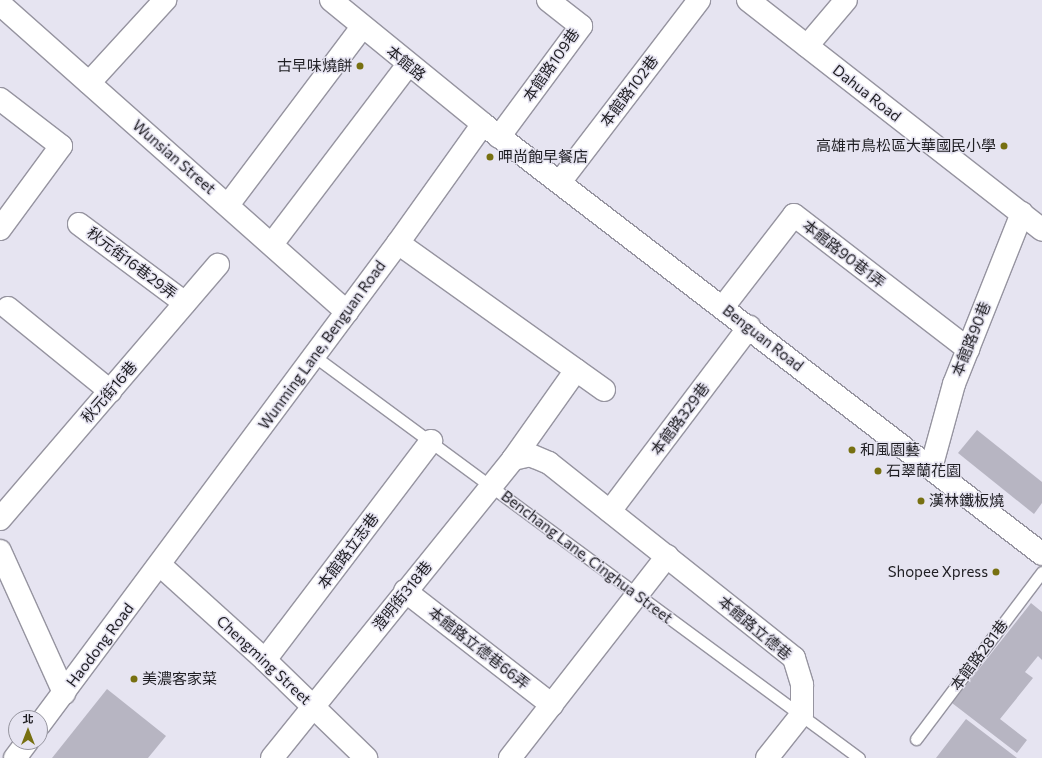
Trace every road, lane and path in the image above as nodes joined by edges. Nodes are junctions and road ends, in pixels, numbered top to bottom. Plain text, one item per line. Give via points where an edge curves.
1 (165, 0) edge
2 (331, 0) edge
3 (548, 0) edge
4 (699, 0) edge
5 (748, 0) edge
6 (846, 0) edge
7 (0, 4) edge
8 (362, 26) junction
9 (807, 46) junction
10 (408, 65) junction
11 (89, 83) junction
12 (0, 99) edge
13 (491, 130) junction
14 (560, 182) junction
15 (228, 205) junction
16 (1022, 213) junction
17 (79, 224) dead end
18 (0, 229) edge
19 (1042, 230) edge
20 (398, 243) junction
21 (272, 244) junction
22 (218, 264) dead end
23 (185, 303) junction
24 (723, 307) junction
25 (8, 308) dead end
26 (347, 312) junction
27 (749, 327) junction
28 (968, 349) junction
29 (314, 356) junction
30 (576, 370) junction
31 (604, 390) dead end
32 (110, 391) junction
33 (431, 441) junction
34 (513, 459) junction
35 (931, 468) junction
36 (492, 486) junction
37 (610, 511) junction
38 (0, 519) edge
39 (0, 551) edge
40 (667, 556) junction
41 (1042, 558) edge
42 (160, 565) junction
43 (405, 591) junction
44 (638, 595) junction
45 (265, 660) junction
46 (64, 693) junction
47 (312, 705) junction
48 (552, 705) junction
49 (48, 714) edge
50 (802, 714) junction
51 (916, 739) dead end
52 (272, 758) edge
53 (366, 758) edge
54 (510, 758) edge
55 (766, 758) edge
56 (859, 758) edge

1 - 11 street
2 - 8 street, 本館路
3 - 13 street, 本館路109巷 via 581,26
4 - 14 street, 本館路102巷
5 - 9 street, Dahua Road
6 - 9 street
7 - 11 street, Wunsian Street
8 - 10 street, 本館路
8 - 15 street
9 - 16 street, Dahua Road
10 - 13 street, 本館路
10 - 21 street
11 - 15 street, Wunsian Street
12 - 18 street via 61,146
13 - 14 street, Benguan Road
13 - 20 street, Wunming Lane, Benguan Road
14 - 24 street, Benguan Road
15 - 21 street, Wunsian Street
16 - 19 street, Dahua Road
16 - 28 street, 本館路90巷
17 - 23 street, 秋元街16巷29弄
20 - 26 street, Wunming Lane, Benguan Road
20 - 30 street
21 - 26 street, Wunsian Street
22 - 23 street, 秋元街16巷
23 - 32 street, 秋元街16巷
24 - 27 street, Benguan Road
24 - 28 street, 本館路90巷1弄 via 794,215
25 - 32 street
26 - 29 street, Wunming Lane, Benguan Road
27 - 35 street, Benguan Road
27 - 37 street, 本館路329巷
28 - 35 street, 本館路90巷 via 954,384
29 - 33 lane, Benchang Lane, Cinghua Street
29 - 42 street, Wunming Lane, Benguan Road
30 - 31 street
30 - 34 street
32 - 38 street, 秋元街16巷
33 - 36 lane, Benchang Lane, Cinghua Street
33 - 45 street, 本館路立志巷
34 - 36 street
34 - 37 street, 本館路立德巷 via 530,455 549,463
35 - 41 street, Benguan Road
36 - 43 street, 澄明街318巷
36 - 44 lane, Benchang Lane, Cinghua Street
37 - 40 street, 本館路立德巷
39 - 46 street
40 - 44 street
40 - 50 street, 本館路立德巷 via 794,658 802,685
41 - 51 lane, 本館路281巷
42 - 45 street, Chengming Street
42 - 46 street, Haodong Road
43 - 47 street, 澄明街318巷
43 - 48 street, 本館路立德巷66弄
44 - 48 street
44 - 50 lane, Benchang Lane, Cinghua Street
45 - 47 street, Chengming Street
46 - 49 street, Haodong Road
47 - 52 street, 澄明街318巷
47 - 53 street, Chengming Street
48 - 54 street
50 - 55 street
50 - 56 lane, Benchang Lane, Cinghua Street

